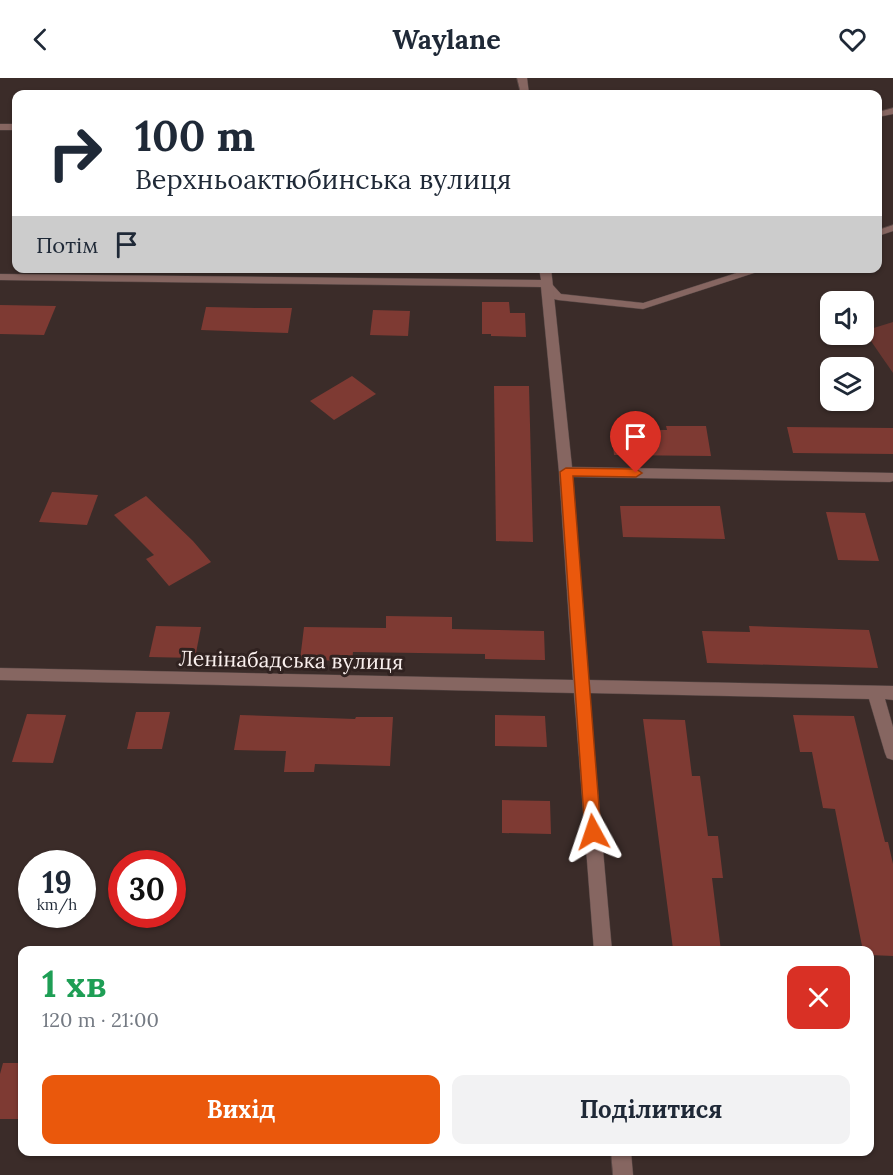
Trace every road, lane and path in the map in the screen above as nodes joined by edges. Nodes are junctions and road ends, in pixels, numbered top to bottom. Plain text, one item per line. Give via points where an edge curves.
1 (748, 273) edge
2 (545, 276) edge
3 (0, 277) edge
4 (566, 472) junction
5 (890, 477) dead end
6 (0, 674) edge
7 (581, 688) junction
8 (893, 693) edge
9 (874, 694) junction
10 (893, 753) edge
11 (603, 946) edge
12 (621, 1156) edge
13 (623, 1175) edge

1 - 2 lane via 643,306 558,297
2 - 3 street
2 - 4 street
4 - 5 street
4 - 7 street
6 - 7 street, Ленінабадська вулиця
7 - 9 street, Ленінабадська вулиця
7 - 11 street
8 - 9 street, Ленінабадська вулиця
9 - 10 street
12 - 13 street

